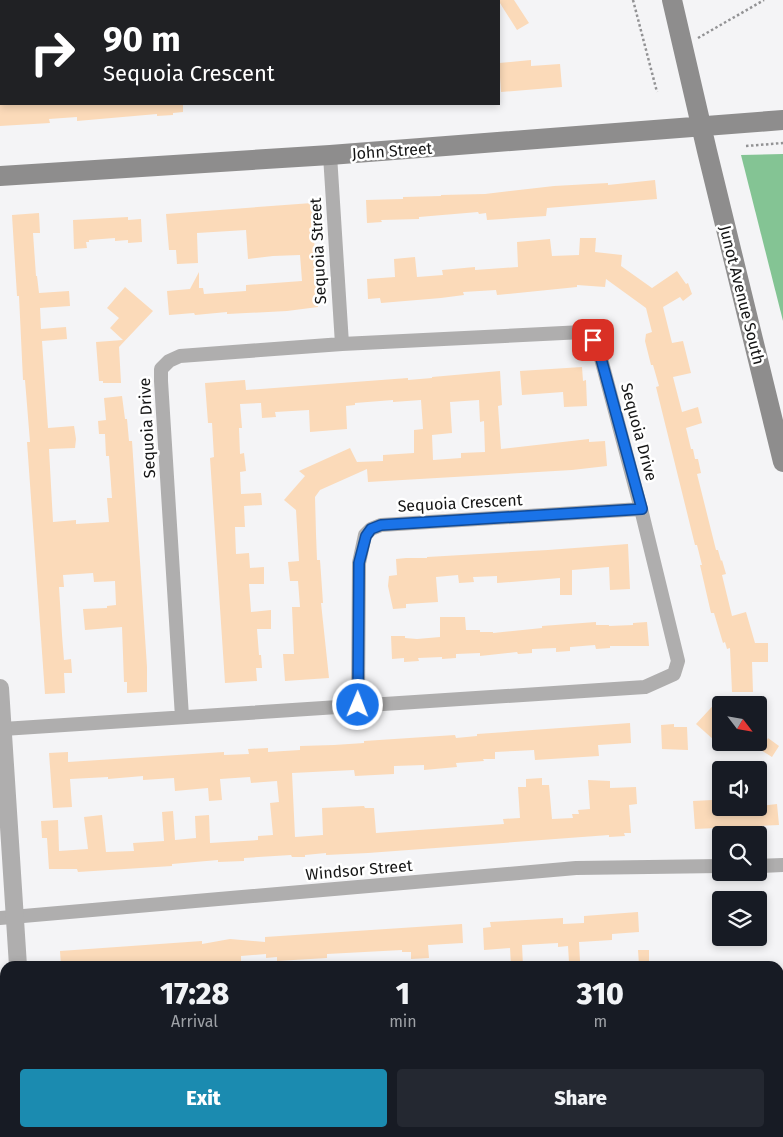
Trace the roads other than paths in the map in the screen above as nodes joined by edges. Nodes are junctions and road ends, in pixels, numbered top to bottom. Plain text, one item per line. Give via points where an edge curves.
1 (672, 0) edge
2 (783, 120) edge
3 (702, 127) junction
4 (330, 155) junction
5 (0, 176) edge
6 (342, 344) junction
7 (783, 462) edge
8 (642, 509) junction
9 (0, 688) edge
10 (358, 705) junction
11 (182, 717) junction
12 (3, 729) junction
13 (783, 865) edge
14 (712, 866) edge
15 (767, 866) edge
16 (8, 918) edge
17 (17, 961) edge

1 - 3 main road, Junot Avenue South
2 - 3 main road, John Street
3 - 4 main road, John Street
3 - 7 main road, Junot Avenue South
4 - 5 main road, John Street
4 - 6 street, Sequoia Street
6 - 8 street, Sequoia Drive via 583,332 599,351
6 - 11 street, Sequoia Drive via 180,356 169,360 162,369
8 - 10 street, Sequoia Crescent via 381,525 371,529 359,563
8 - 10 street, Sequoia Drive via 678,661 674,674 644,687
9 - 12 street
10 - 11 street, Sequoia Drive
11 - 12 street, Sequoia Drive
12 - 16 street
13 - 15 street
14 - 16 street, Windsor Street via 576,868
16 - 17 street

